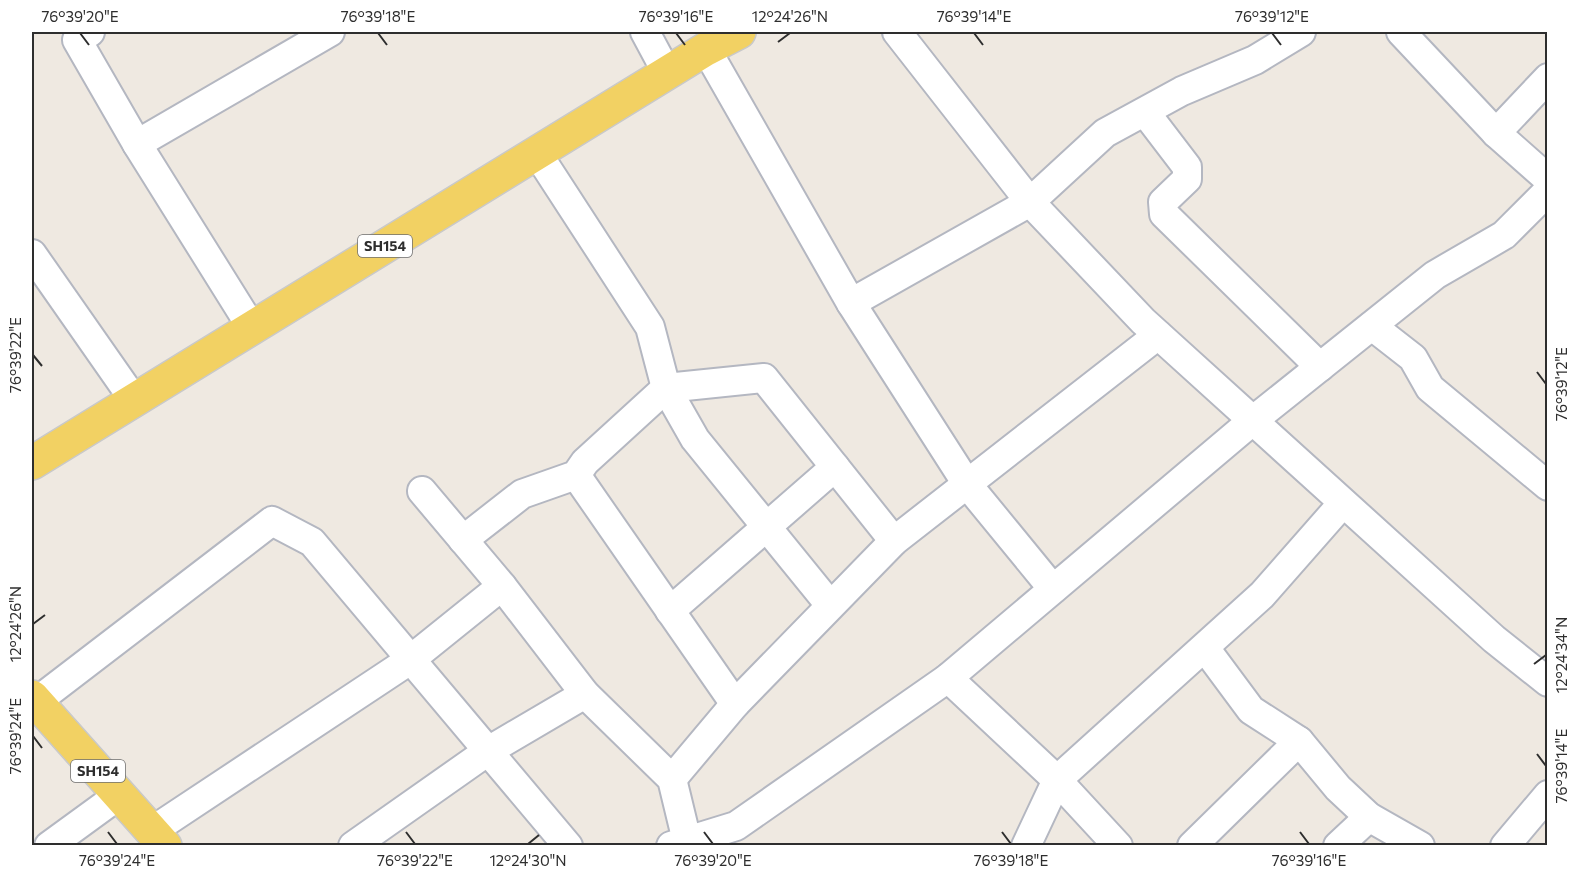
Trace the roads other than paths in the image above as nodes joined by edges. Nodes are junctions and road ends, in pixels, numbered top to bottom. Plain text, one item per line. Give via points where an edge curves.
1 (90, 32) edge
2 (330, 32) edge
3 (645, 32) edge
4 (740, 32) edge
5 (897, 32) edge
6 (1301, 32) edge
7 (1401, 32) edge
8 (706, 49) junction
9 (667, 73) junction
10 (1548, 78) edge
11 (1145, 112) junction
12 (1496, 133) junction
13 (136, 144) junction
14 (537, 153) junction
15 (1548, 179) edge
16 (1548, 191) edge
17 (1030, 202) junction
18 (32, 254) edge
19 (851, 303) junction
20 (1372, 326) junction
21 (252, 328) junction
22 (1158, 335) junction
23 (1320, 367) junction
24 (666, 388) junction
25 (134, 400) junction
26 (1251, 422) junction
27 (32, 464) edge
28 (835, 467) junction
29 (576, 475) junction
30 (967, 484) junction
31 (1548, 486) edge
32 (422, 491) dead end
33 (1342, 504) junction
34 (768, 528) junction
35 (463, 540) junction
36 (894, 541) junction
37 (502, 586) junction
38 (1053, 589) junction
39 (830, 605) junction
40 (670, 611) junction
41 (1205, 648) junction
42 (410, 660) junction
43 (948, 678) junction
44 (1548, 682) edge
45 (585, 694) junction
46 (33, 701) edge
47 (735, 704) junction
48 (1299, 741) junction
49 (488, 751) junction
50 (672, 779) junction
51 (1057, 780) junction
52 (119, 795) junction
53 (1548, 795) edge
54 (1369, 817) junction
55 (158, 838) edge
56 (679, 843) edge
57 (49, 846) edge
58 (353, 846) edge
59 (568, 846) edge
60 (1026, 846) edge
61 (1118, 846) edge
62 (1192, 846) edge
63 (1338, 846) edge
64 (1420, 846) edge
65 (1505, 846) edge

1 - 13 street via 77,40
2 - 13 street
3 - 9 street
4 - 8 main road, SH154
5 - 17 street
6 - 11 street via 1255,60 1182,91
7 - 12 street
8 - 9 main road, SH154
8 - 19 street
9 - 14 main road, SH154
10 - 12 street
11 - 17 street via 1105,134
11 - 23 street via 1187,167 1187,179 1163,201 1164,214
12 - 15 street
13 - 21 street
14 - 21 main road, SH154
14 - 24 street via 650,327
16 - 20 street via 1504,235 1435,275
17 - 19 street
17 - 22 street
18 - 25 street
19 - 30 street
20 - 23 street
20 - 31 street via 1413,358 1430,388
21 - 25 main road, SH154
22 - 26 street
22 - 30 street
23 - 26 street
24 - 28 street via 765,378
24 - 29 street via 585,462
24 - 34 street via 695,439
25 - 27 main road, SH154
26 - 33 street
26 - 38 street
28 - 34 street
28 - 36 street
29 - 35 street via 522,494
29 - 40 street
30 - 36 street
30 - 38 street
32 - 35 street
33 - 41 street via 1262,595
33 - 44 street
34 - 39 street
34 - 40 street
35 - 37 street
36 - 39 street
37 - 42 street
37 - 45 street
38 - 43 street
39 - 47 street
40 - 47 street
41 - 48 street via 1251,710
41 - 51 street
42 - 46 street via 312,542 272,521
42 - 49 street
42 - 55 street
43 - 51 street
43 - 56 street via 736,826
45 - 49 street
45 - 50 street
46 - 52 main road, SH154
47 - 50 street
48 - 54 street via 1338,788
48 - 62 street
49 - 58 street
49 - 59 street
50 - 56 street
51 - 60 street
51 - 61 street
52 - 55 main road, SH154
52 - 57 street
53 - 65 street
54 - 63 street
54 - 64 street

